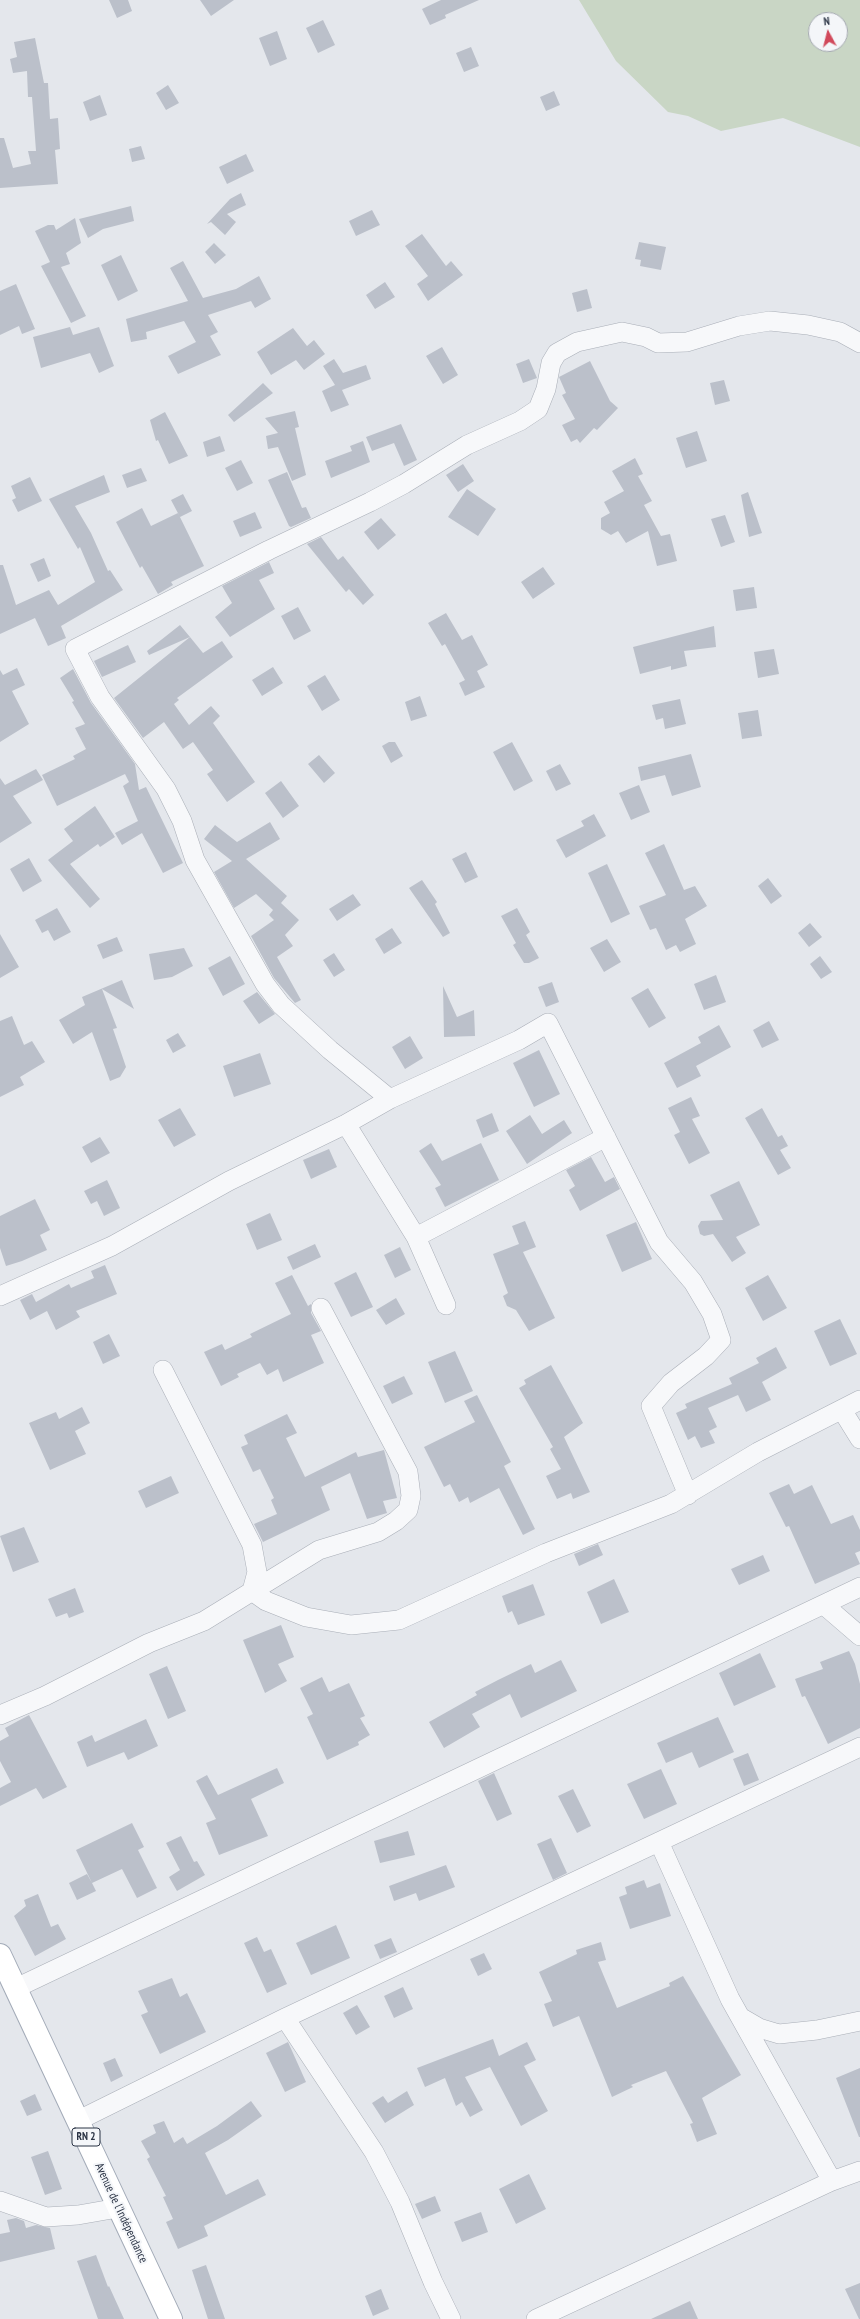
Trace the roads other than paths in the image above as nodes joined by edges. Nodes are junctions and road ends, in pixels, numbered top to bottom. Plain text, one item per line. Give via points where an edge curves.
1 (860, 343) edge
2 (390, 1099) junction
3 (346, 1124) junction
4 (606, 1137) junction
5 (416, 1237) junction
6 (0, 1296) edge
7 (446, 1305) dead end
8 (321, 1308) dead end
9 (163, 1370) dead end
10 (860, 1400) edge
11 (842, 1410) junction
12 (860, 1440) edge
13 (688, 1495) junction
14 (860, 1587) edge
15 (252, 1591) junction
16 (824, 1605) junction
17 (860, 1636) edge
18 (0, 1715) edge
19 (860, 1747) edge
20 (659, 1842) junction
21 (0, 1955) edge
22 (16, 1988) junction
23 (740, 2017) junction
24 (285, 2018) junction
25 (860, 2021) edge
26 (79, 2120) junction
27 (860, 2171) edge
28 (832, 2181) junction
29 (0, 2200) edge
30 (118, 2208) junction
31 (171, 2319) edge
32 (451, 2319) edge
33 (536, 2319) edge

1 - 2 street via 840,332 770,321 739,326 687,342 658,343 646,337 622,332 577,342 557,353 551,363 546,389 538,409 520,421 467,446 370,502 269,550 75,649 100,697 166,789 182,821 195,860 264,984 281,1005 330,1050
2 - 3 street
2 - 4 street via 498,1050 548,1023
3 - 5 street
3 - 6 street via 229,1181 112,1246
4 - 5 street
4 - 13 street via 659,1242 693,1282 712,1314 721,1340 706,1356 671,1383 651,1406
5 - 7 street
8 - 15 street via 408,1472 411,1496 408,1510 378,1532 319,1550
9 - 15 street via 252,1546 257,1572
10 - 11 street
11 - 12 street
11 - 13 street via 758,1452
13 - 15 street via 546,1553 399,1620 351,1625 306,1617 266,1601
14 - 16 street
15 - 18 street via 204,1621 149,1643 45,1696
16 - 17 street
16 - 22 street
19 - 20 street
20 - 23 street via 708,1953
20 - 24 street
21 - 22 main road, Avenue de l'Indépendance / RN 2
22 - 26 main road, Avenue de l'Indépendance / RN 2
23 - 25 street via 759,2028 779,2034 817,2030
23 - 28 street
24 - 26 street
24 - 32 street via 374,2152 400,2202
26 - 30 main road, Avenue de l'Indépendance / RN 2
27 - 28 street
28 - 33 street
29 - 30 street via 46,2217
30 - 31 main road, Avenue de l'Indépendance / RN 2

